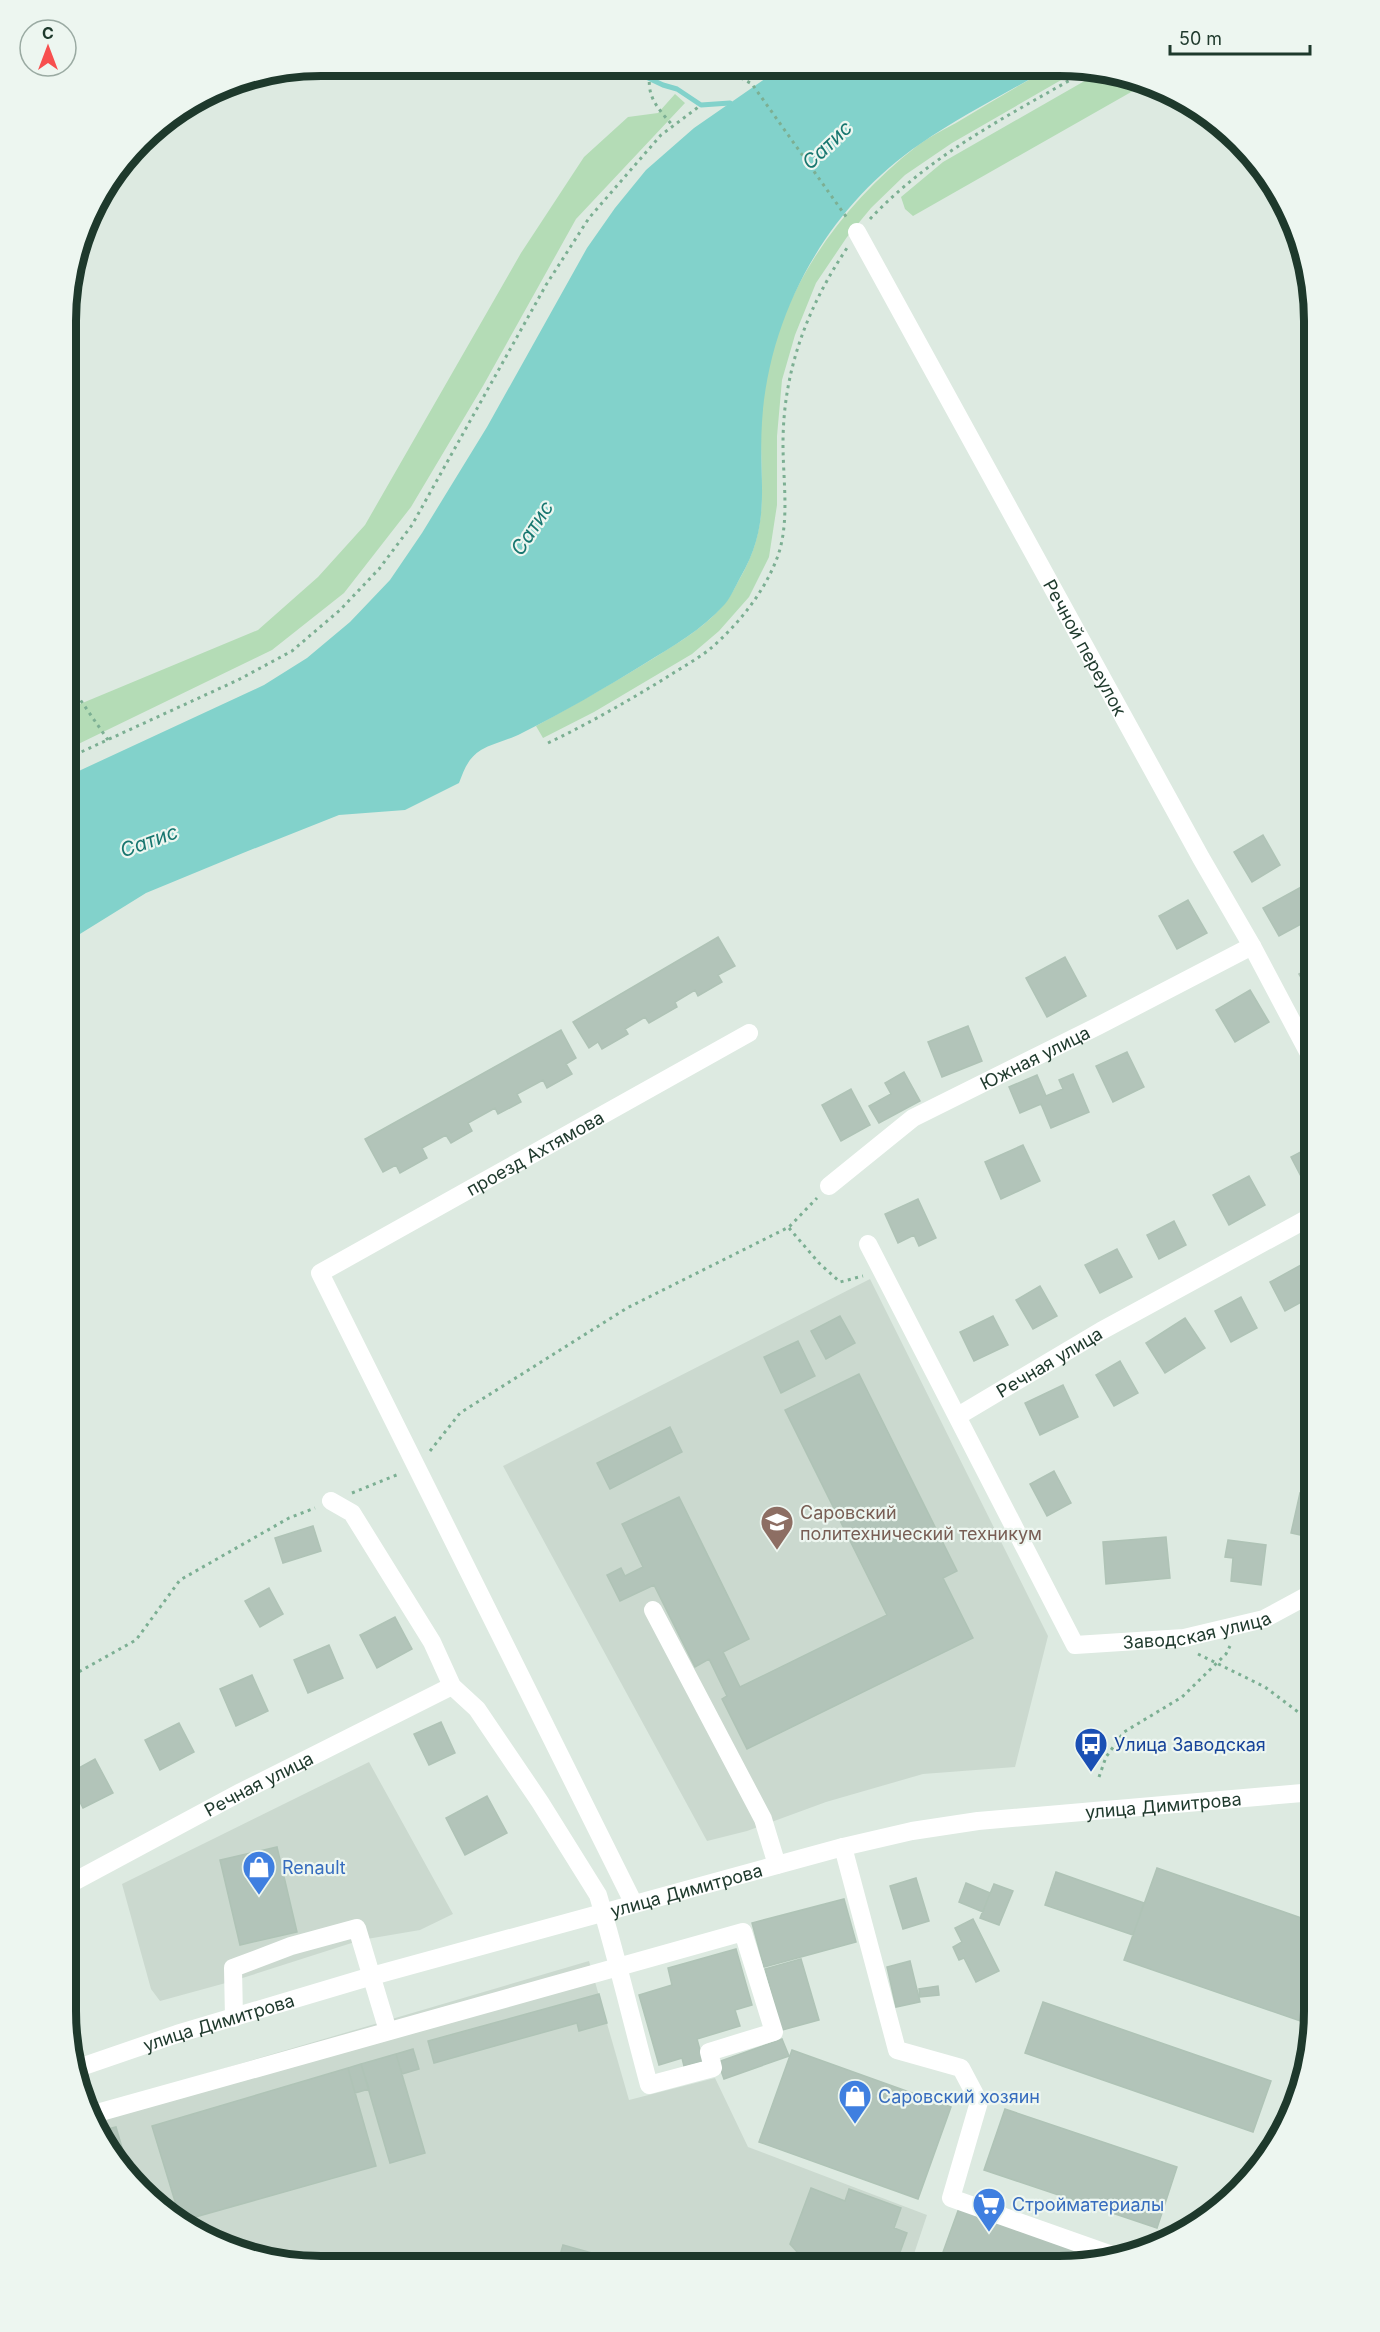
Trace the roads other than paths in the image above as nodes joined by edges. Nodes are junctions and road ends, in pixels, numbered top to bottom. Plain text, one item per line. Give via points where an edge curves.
1 (857, 232) road end
2 (1252, 946) junction
3 (749, 1033) dead end
4 (1304, 1044) edge
5 (829, 1186) road end
6 (1304, 1220) edge
7 (867, 1244) dead end
8 (958, 1416) junction
9 (331, 1501) road end
10 (1304, 1597) edge
11 (653, 1610) dead end
12 (452, 1686) junction
13 (1304, 1793) edge
14 (843, 1847) junction
15 (777, 1865) junction
16 (76, 1881) edge
17 (634, 1904) junction
18 (603, 1912) junction
19 (618, 1967) junction
20 (372, 1976) junction
21 (234, 2018) junction
22 (388, 2031) junction
23 (83, 2066) edge
24 (99, 2112) edge
25 (1102, 2251) edge

1 - 2 street, Речной переулок
2 - 4 street, Речной переулок
2 - 5 street, Южная улица via 913,1118
3 - 17 street, проезд Ахтямова via 320,1273
6 - 8 street, Речная улица via 1101,1331
7 - 8 street
8 - 10 street, Заводская улица via 1075,1645 1184,1638 1264,1619
9 - 12 street via 352,1513 432,1642
11 - 15 street via 763,1819
12 - 16 street, Речная улица
12 - 18 street via 477,1709 540,1802 598,1895
13 - 14 street, улица Димитрова via 978,1821
14 - 15 street, улица Димитрова
14 - 25 street via 897,2050 961,2068 979,2102 951,2198
15 - 17 street, улица Димитрова
17 - 18 street, улица Димитрова
18 - 19 street
18 - 20 street, улица Димитрова
19 - 19 street via 743,1932 774,2032 709,2052 713,2068 649,2085
19 - 22 street
20 - 21 street, улица Димитрова
20 - 21 street via 357,1928 291,1946 233,1968
20 - 22 street
21 - 23 street, улица Димитрова
22 - 24 street

